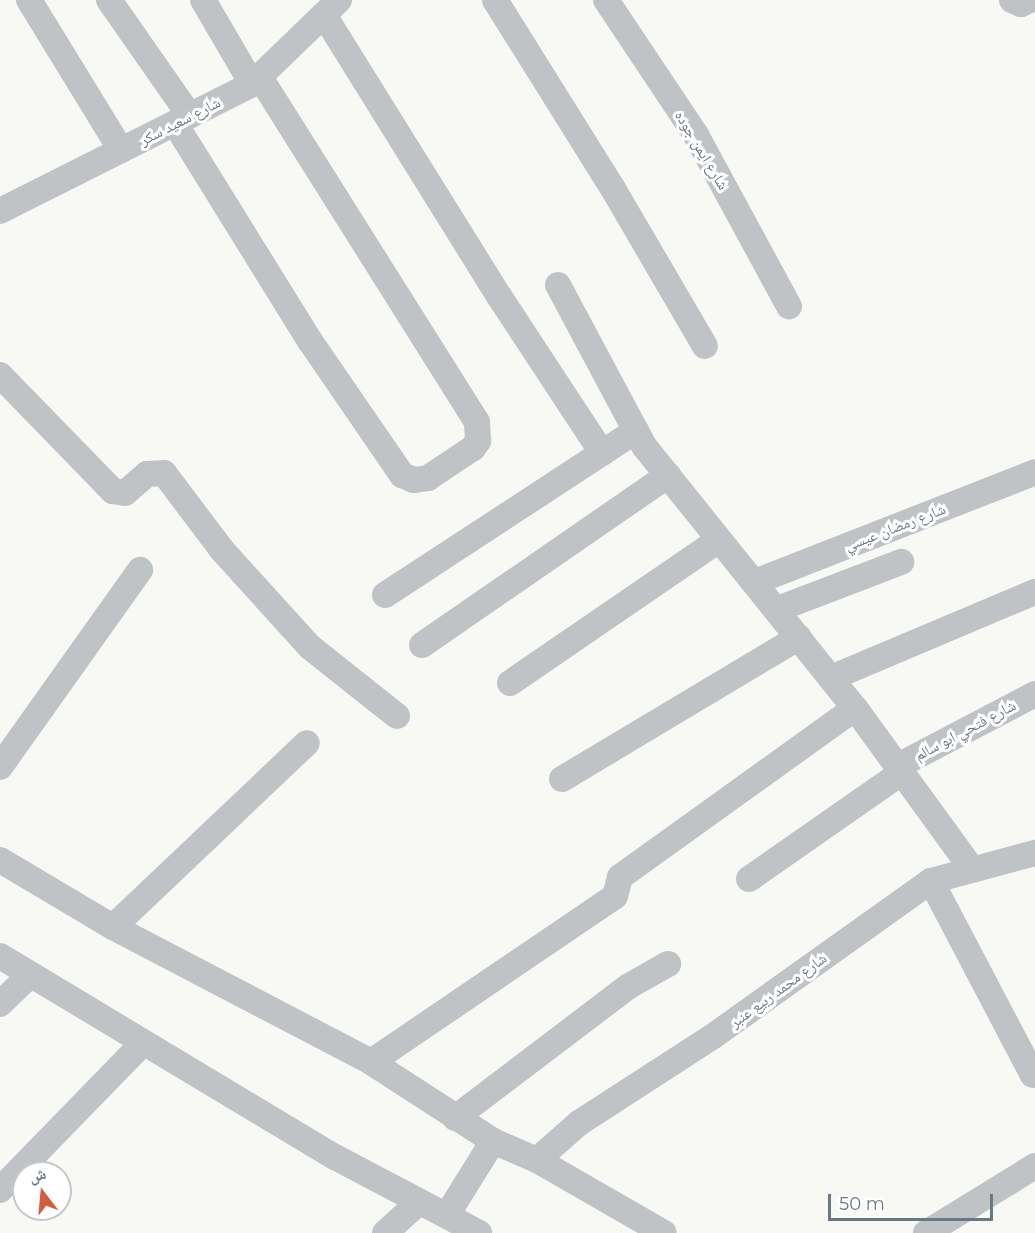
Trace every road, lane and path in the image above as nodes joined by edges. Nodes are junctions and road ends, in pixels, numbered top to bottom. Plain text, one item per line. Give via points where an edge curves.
1 (29, 0) edge
2 (109, 0) edge
3 (203, 0) edge
4 (495, 0) edge
5 (606, 0) edge
6 (1012, 0) edge
7 (1030, 0) edge
8 (331, 5) edge
9 (256, 81) junction
10 (183, 121) junction
11 (121, 150) junction
12 (0, 211) edge
13 (558, 285) dead end
14 (789, 306) dead end
15 (705, 346) dead end
16 (0, 375) edge
17 (636, 431) junction
18 (602, 453) junction
19 (1035, 472) edge
20 (668, 475) junction
21 (719, 540) junction
22 (901, 562) dead end
23 (140, 570) dead end
24 (755, 582) junction
25 (1035, 591) edge
26 (385, 596) dead end
27 (778, 609) junction
28 (799, 637) junction
29 (422, 645) dead end
30 (831, 678) junction
31 (510, 683) dead end
32 (1035, 694) edge
33 (855, 708) junction
34 (397, 717) dead end
35 (307, 743) dead end
36 (0, 766) edge
37 (898, 770) junction
38 (562, 779) dead end
39 (1035, 853) edge
40 (0, 860) edge
41 (972, 869) junction
42 (749, 879) dead end
43 (931, 881) junction
44 (113, 927) junction
45 (0, 956) edge
46 (668, 964) dead end
47 (29, 976) junction
48 (0, 1004) edge
49 (142, 1044) junction
50 (371, 1062) junction
51 (1033, 1076) dead end
52 (455, 1118) junction
53 (493, 1140) junction
54 (537, 1160) junction
55 (1035, 1166) edge
56 (0, 1190) edge
57 (418, 1203) junction
58 (447, 1215) junction
59 (385, 1233) edge
60 (479, 1233) edge
61 (664, 1233) edge
62 (926, 1233) edge

1 - 11 street
2 - 10 street
3 - 9 street
4 - 15 street
5 - 14 street, شارع ايمن جوده via 696,135
6 - 7 street via 1021,4
8 - 9 street, شارع سعيد سكر
8 - 18 street via 499,296
9 - 10 street, شارع سعيد سكر
9 - 10 street via 477,422 478,441 473,448 428,478 414,480 402,475 310,341
10 - 11 street, شارع سعيد سكر
11 - 12 street, شارع سعيد سكر
13 - 17 street
16 - 34 street via 113,491 125,493 147,474 164,473 222,550 309,647
17 - 18 street
17 - 20 street
18 - 26 street
19 - 24 street, شارع رمضان عيسي
20 - 21 street
20 - 29 street
21 - 24 street
21 - 31 street
22 - 27 street
23 - 36 street
24 - 27 street
25 - 30 street
27 - 28 street
28 - 30 street
28 - 38 street
30 - 33 street
32 - 37 street, شارع فتحي ابو سالم
33 - 37 street
33 - 50 street via 620,877 615,896
35 - 44 street
37 - 41 street
37 - 42 street, شارع فتحي ابو سالم
39 - 41 street, شارع محمد ربيع عنبر
40 - 44 street
41 - 43 street, شارع محمد ربيع عنبر
43 - 51 street
43 - 54 street, شارع محمد ربيع عنبر via 712,1037 579,1123
44 - 50 street
45 - 47 street
46 - 52 street via 629,986
47 - 48 street
47 - 49 street
49 - 56 street
49 - 57 street
50 - 52 street
52 - 53 street
53 - 54 street
53 - 58 street
54 - 61 street
55 - 62 street
57 - 58 street
57 - 59 street
58 - 60 street

